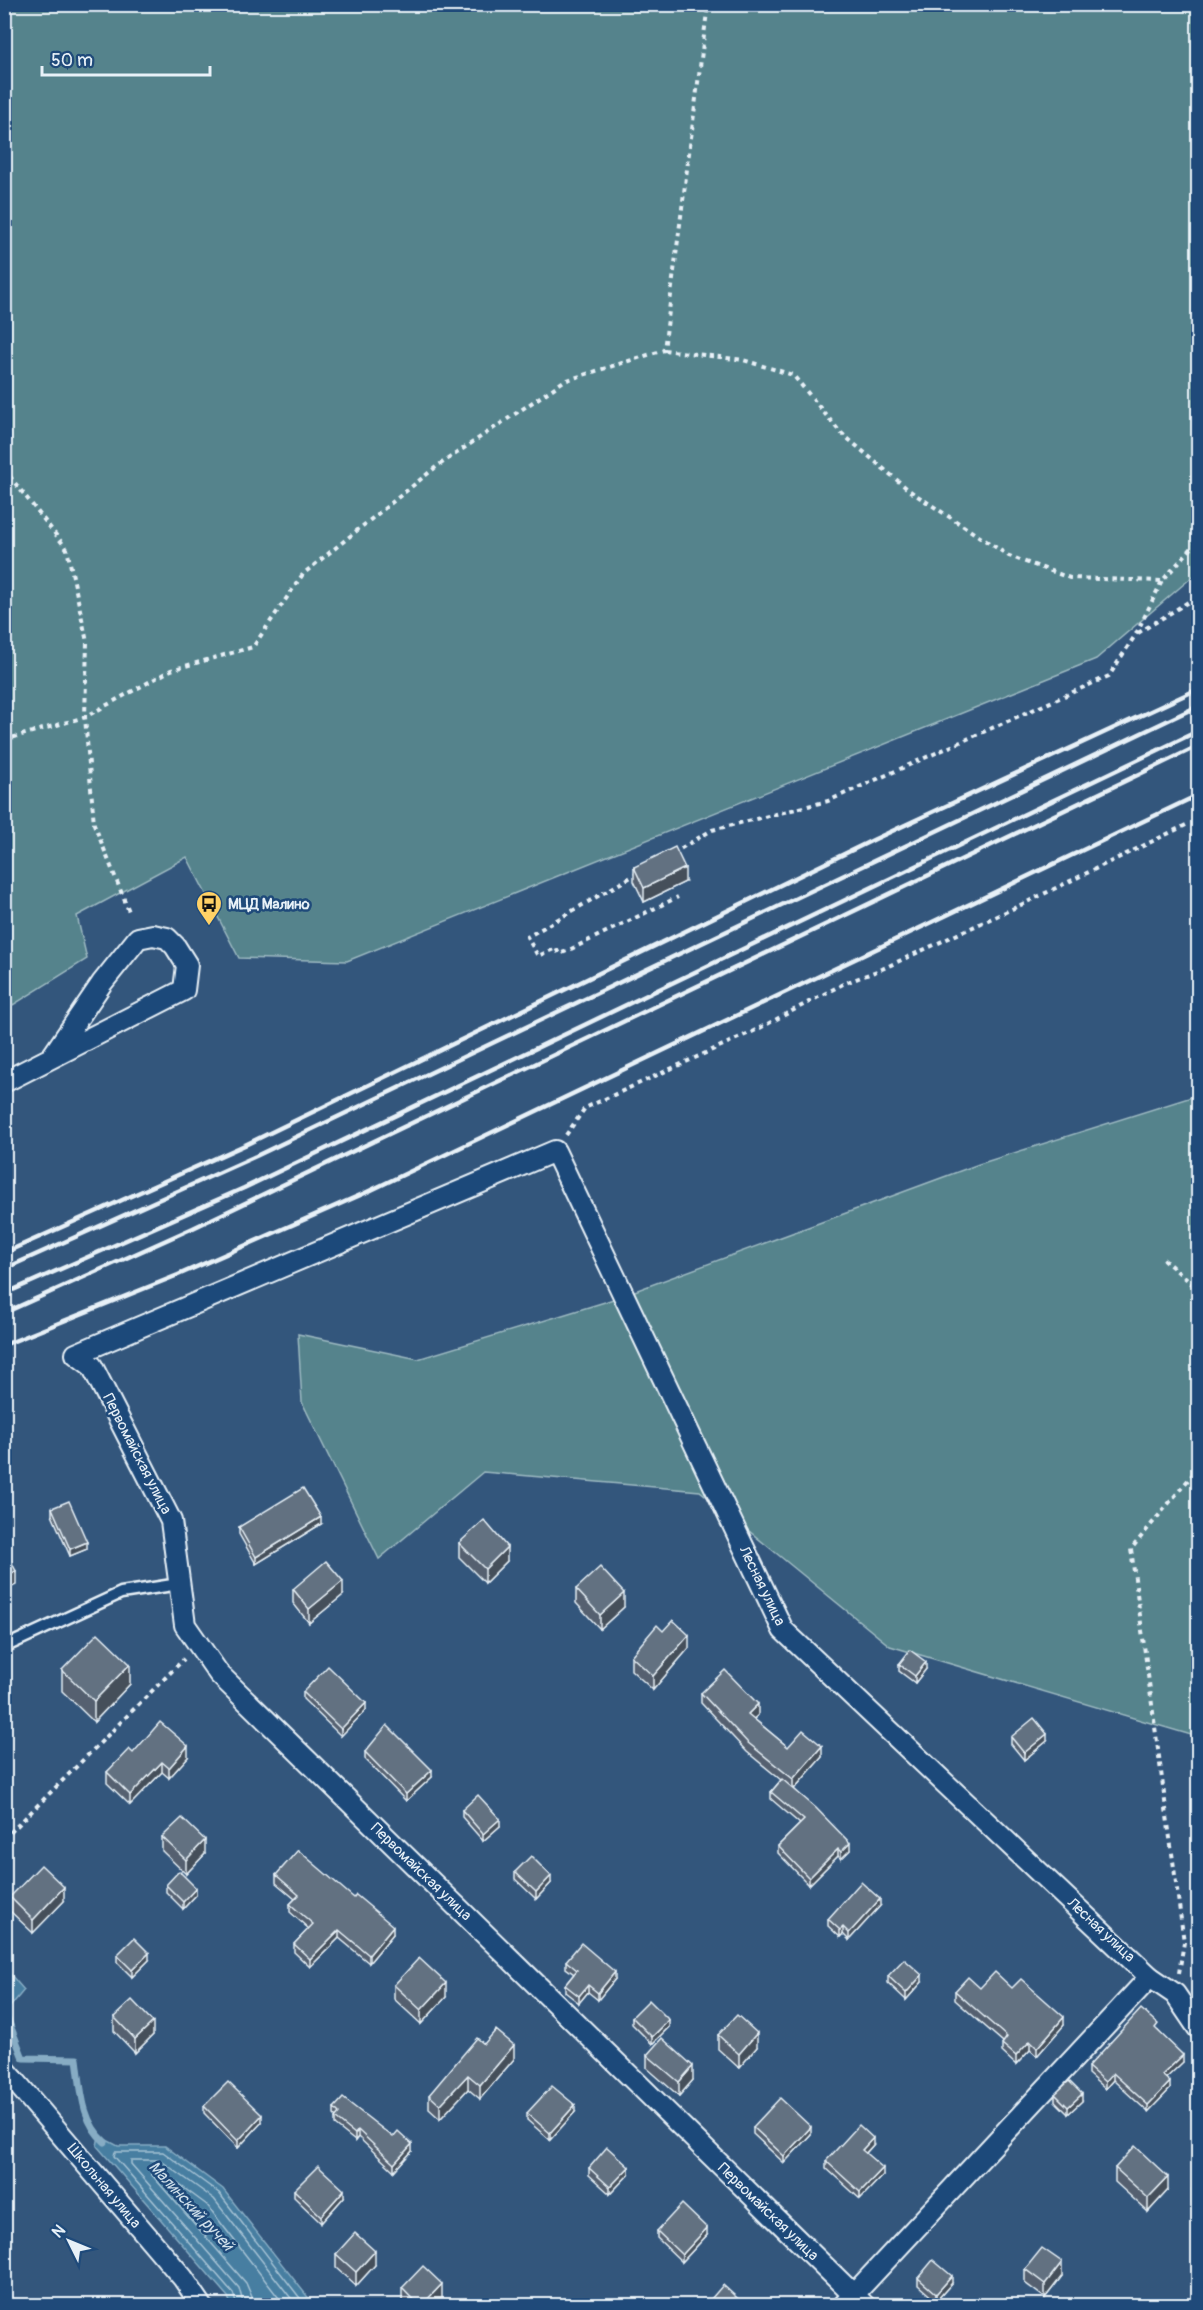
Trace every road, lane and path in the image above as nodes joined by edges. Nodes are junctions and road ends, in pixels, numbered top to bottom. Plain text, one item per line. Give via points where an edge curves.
1 (708, 4) edge
2 (664, 350) junction
3 (4, 469) edge
4 (1198, 541) edge
5 (1162, 581) junction
6 (1198, 596) edge
7 (1136, 634) junction
8 (85, 717) junction
9 (4, 740) edge
10 (1188, 824) dead end
11 (672, 854) edge
12 (640, 871) edge
13 (678, 897) dead end
14 (130, 914) dead end
15 (51, 1058) junction
16 (4, 1082) edge
17 (555, 1151) junction
18 (1163, 1259) dead end
19 (1198, 1289) edge
20 (1198, 1468) edge
21 (179, 1584) junction
22 (199, 1645) junction
23 (4, 1647) edge
24 (4, 1839) edge
25 (1150, 1977) junction
26 (1175, 1994) junction
27 (1198, 2028) edge
28 (4, 2068) edge
29 (854, 2302) edge
30 (202, 2306) edge

1 - 2 path
2 - 5 path via 743,360 793,375 840,432 910,491 1009,556 1070,578
2 - 8 path via 564,381 436,467 303,574 253,647 171,670
3 - 8 path via 68,549 87,642
4 - 5 path
5 - 7 path
6 - 7 path
7 - 11 path via 1109,676 828,801 712,830
8 - 9 path
8 - 14 path via 94,824
10 - 17 path via 585,1108
12 - 13 path via 526,937 538,956 556,948 559,954 567,951
15 - 15 street via 138,938 167,938 175,946 187,965 184,990
15 - 16 street
17 - 21 street, Первомайская улица via 76,1354 92,1366 171,1521
17 - 25 street, Лесная улица via 783,1630
18 - 19 path
20 - 26 path via 1131,1550 1184,1942
21 - 22 street, Первомайская улица via 185,1625
21 - 23 lane via 121,1593
22 - 24 path
22 - 29 street, Первомайская улица via 219,1674
25 - 26 street, Лесная улица
25 - 29 street
26 - 27 street
28 - 30 street, Школьная улица via 183,2278

